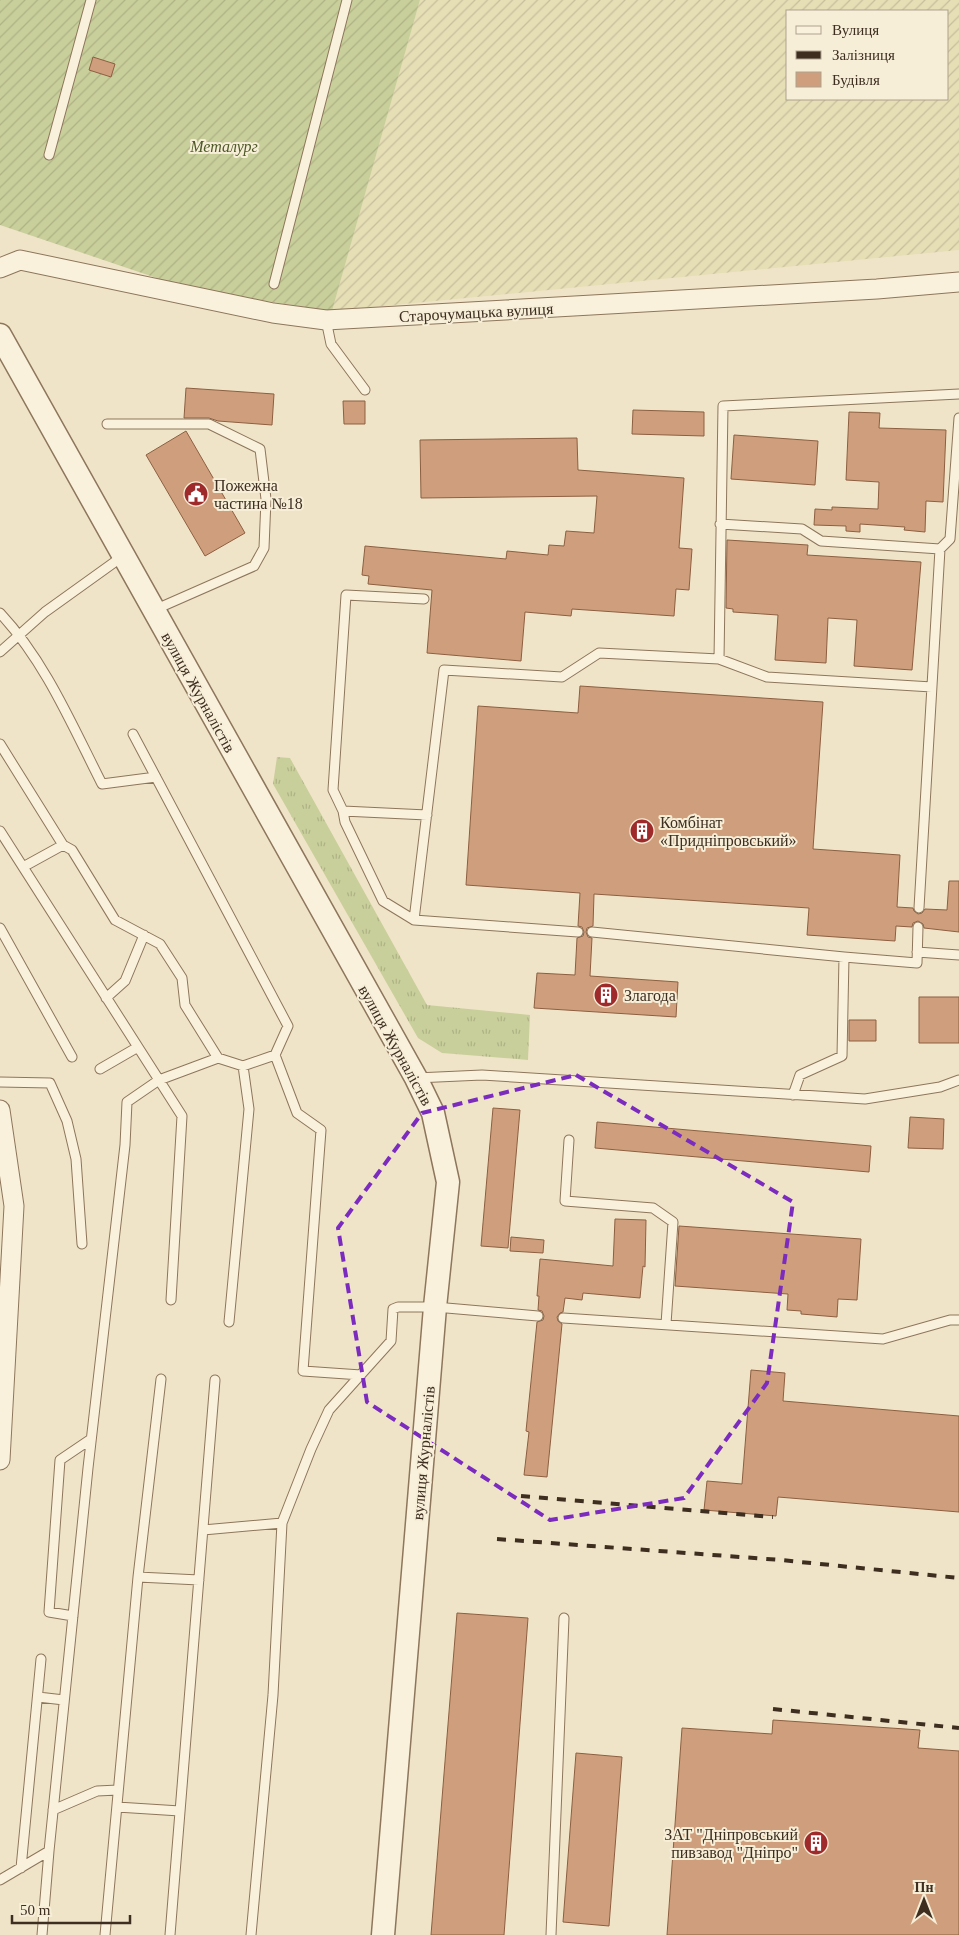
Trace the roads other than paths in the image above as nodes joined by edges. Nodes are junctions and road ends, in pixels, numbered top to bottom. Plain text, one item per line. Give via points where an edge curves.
1 (91, 0) edge
2 (347, 0) edge
3 (49, 155) dead end
4 (0, 268) edge
5 (959, 282) edge
6 (274, 284) dead end
7 (326, 320) junction
8 (0, 335) edge
9 (366, 390) dead end
10 (959, 394) edge
11 (959, 418) edge
12 (107, 424) dead end
13 (720, 524) junction
14 (940, 549) junction
15 (123, 556) junction
16 (424, 599) dead end
17 (153, 610) junction
18 (0, 612) edge
19 (20, 634) junction
20 (0, 652) edge
21 (719, 658) junction
22 (932, 688) junction
23 (133, 734) dead end
24 (0, 744) edge
25 (156, 777) junction
26 (343, 811) junction
27 (426, 815) junction
28 (0, 831) edge
29 (63, 845) junction
30 (23, 867) junction
31 (919, 908) dead end
32 (414, 920) junction
33 (918, 927) dead end
34 (0, 928) edge
35 (578, 932) dead end
36 (592, 932) dead end
37 (144, 935) junction
38 (917, 952) junction
39 (959, 955) edge
40 (844, 957) junction
41 (106, 998) junction
42 (138, 1047) junction
43 (275, 1055) junction
44 (72, 1057) dead end
45 (218, 1058) junction
46 (243, 1066) junction
47 (100, 1069) dead end
48 (416, 1078) junction
49 (159, 1080) junction
50 (959, 1080) edge
51 (0, 1082) edge
52 (793, 1095) junction
53 (0, 1110) edge
54 (569, 1140) dead end
55 (82, 1244) dead end
56 (171, 1300) dead end
57 (435, 1307) junction
58 (538, 1316) dead end
59 (563, 1318) dead end
60 (959, 1320) edge
61 (229, 1322) dead end
62 (666, 1324) junction
63 (361, 1375) junction
64 (161, 1379) dead end
65 (216, 1380) dead end
66 (91, 1439) junction
67 (1, 1448) edge
68 (282, 1523) junction
69 (203, 1530) junction
70 (138, 1577) junction
71 (199, 1580) junction
72 (73, 1616) junction
73 (564, 1618) dead end
74 (42, 1659) dead end
75 (38, 1696) junction
76 (64, 1700) junction
77 (118, 1790) junction
78 (117, 1807) junction
79 (53, 1810) junction
80 (180, 1811) junction
81 (49, 1851) junction
82 (21, 1868) junction
83 (0, 1880) edge
84 (42, 1935) edge
85 (105, 1935) edge
86 (170, 1935) edge
87 (251, 1935) edge
88 (383, 1935) edge
89 (551, 1935) edge

1 - 3 lane
2 - 6 lane
4 - 7 street, Старочумацька вулиця via 20,260 273,313
5 - 7 street, Старочумацька вулиця
7 - 9 lane via 331,344
8 - 15 street, вулиця Журналістів
10 - 13 lane via 723,406
11 - 14 lane via 950,539
12 - 17 lane via 209,424 260,449 266,499 264,548 254,566
13 - 14 lane via 802,529 821,540
13 - 21 lane
14 - 22 lane
15 - 17 street, вулиця Журналістів
15 - 19 lane
16 - 26 lane via 346,594 333,790
17 - 48 street, вулиця Журналістів
18 - 19 lane
19 - 20 lane
19 - 25 lane via 59,699 102,784
21 - 22 lane via 767,677
21 - 27 lane via 599,653 562,677 444,670
22 - 31 lane
23 - 25 lane
24 - 29 lane
25 - 43 lane via 288,1026
26 - 27 lane
26 - 32 lane via 345,822 383,901
27 - 32 lane
28 - 30 lane
29 - 30 lane
29 - 37 lane via 72,850 115,920
30 - 41 lane
32 - 35 lane
33 - 38 lane
34 - 44 lane
36 - 40 lane
37 - 41 lane via 126,982
37 - 45 lane via 160,944 182,978 185,1006
38 - 39 lane
38 - 40 lane via 917,963
40 - 52 lane via 842,1056 800,1075
41 - 42 lane
42 - 47 lane
42 - 49 lane
43 - 46 lane
43 - 63 lane via 297,1113 322,1130 302,1371
45 - 46 lane
45 - 49 lane
46 - 61 lane via 249,1109
48 - 52 lane via 482,1075
48 - 57 street, вулиця Журналістів via 433,1112 448,1182
49 - 56 lane via 182,1116
49 - 66 lane via 127,1102 125,1145
50 - 52 lane via 940,1087 865,1099
51 - 55 lane via 50,1083 67,1121 76,1159
53 - 67 street via 14,1206
54 - 62 lane via 566,1201 653,1208 673,1222
57 - 58 lane
57 - 63 lane via 393,1309 391,1341
57 - 88 street, вулиця Журналістів
59 - 62 lane
60 - 62 lane via 883,1339
63 - 68 lane via 328,1410
64 - 70 lane
65 - 69 lane
66 - 72 lane
66 - 72 lane via 60,1460 49,1612
68 - 69 lane
68 - 87 lane via 273,1695
69 - 71 lane
70 - 71 lane
70 - 77 lane
71 - 80 lane
72 - 76 lane
73 - 89 lane
74 - 75 lane
75 - 76 lane
75 - 82 lane
76 - 79 lane
77 - 78 lane
77 - 79 lane via 97,1791
78 - 80 lane
78 - 85 lane
79 - 81 lane
80 - 86 lane
81 - 82 lane
81 - 84 lane
82 - 83 lane

